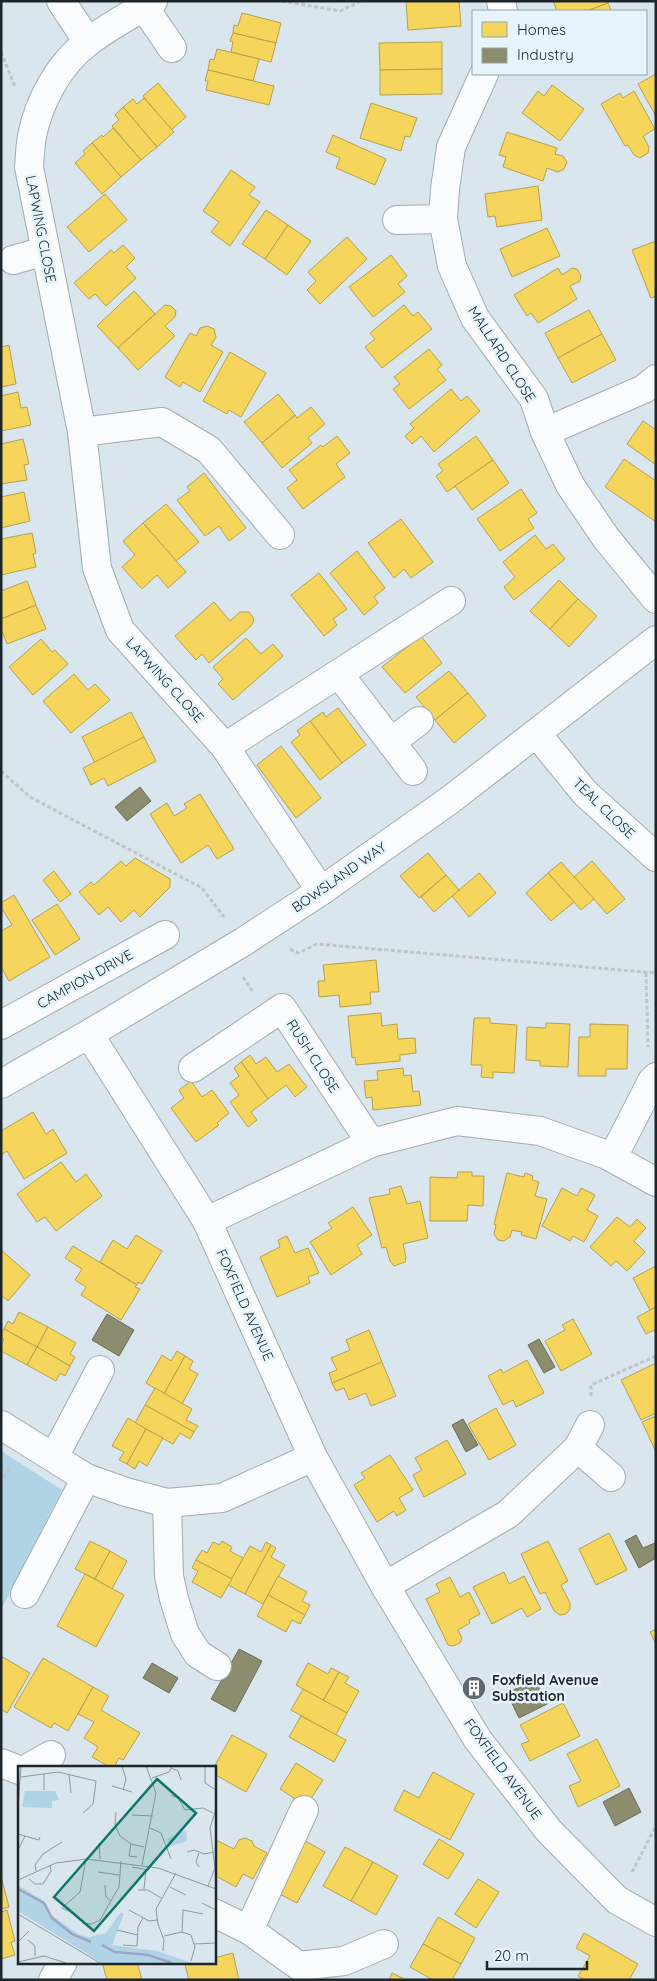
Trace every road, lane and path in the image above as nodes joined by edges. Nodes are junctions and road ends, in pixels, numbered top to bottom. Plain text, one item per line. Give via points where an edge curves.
1 (61, 1) edge
2 (282, 1) edge
3 (361, 1) edge
4 (149, 4) edge
5 (88, 42) junction
6 (172, 48) dead end
7 (484, 75) edge
8 (443, 219) junction
9 (397, 220) dead end
10 (45, 251) junction
11 (13, 260) dead end
12 (656, 379) edge
13 (82, 432) junction
14 (545, 432) junction
15 (280, 535) dead end
16 (656, 599) edge
17 (451, 601) dead end
18 (656, 640) edge
19 (339, 674) junction
20 (419, 721) dead end
21 (537, 734) junction
22 (391, 742) junction
23 (225, 747) junction
24 (1, 771) edge
25 (413, 771) dead end
26 (656, 857) edge
27 (321, 891) junction
28 (165, 935) dead end
29 (243, 942) junction
30 (286, 946) dead end
31 (646, 973) junction
32 (656, 973) edge
33 (276, 1012) junction
34 (2, 1021) edge
35 (90, 1034) junction
36 (652, 1065) edge
37 (193, 1068) dead end
38 (1, 1084) edge
39 (371, 1143) junction
40 (613, 1157) junction
41 (656, 1182) edge
42 (207, 1221) junction
43 (656, 1356) edge
44 (100, 1370) dead end
45 (1, 1425) edge
46 (584, 1436) junction
47 (54, 1457) junction
48 (313, 1457) junction
49 (611, 1477) dead end
50 (86, 1478) junction
51 (167, 1503) junction
52 (385, 1586) junction
53 (25, 1594) dead end
54 (217, 1666) dead end
55 (1, 1763) edge
56 (18, 1770) edge
57 (304, 1810) dead end
58 (656, 1826) edge
59 (617, 1900) junction
60 (215, 1913) edge
61 (656, 1922) edge
62 (249, 1930) junction
63 (384, 1944) dead end
64 (63, 1964) edge
65 (298, 1973) edge
66 (53, 1980) edge

1 - 5 street
2 - 3 path via 340,11
4 - 5 street, LAPWING CLOSE
4 - 6 street, LAPWING CLOSE
5 - 10 street, LAPWING CLOSE via 71,57 54,80 32,136 29,167
7 - 8 street, MALLARD CLOSE via 451,147
8 - 9 street
8 - 14 street, MALLARD CLOSE via 452,266 475,318 534,399
10 - 11 street
10 - 13 street, LAPWING CLOSE
12 - 14 street via 644,389
13 - 15 street via 162,422 208,450
13 - 23 street, LAPWING CLOSE via 97,568 120,630
14 - 16 street, MALLARD CLOSE via 570,485 606,538
17 - 19 street
18 - 21 street, BOWSLAND WAY
19 - 22 street
19 - 23 street
20 - 22 street
21 - 26 street, TEAL CLOSE via 585,793
21 - 27 street, BOWSLAND WAY
22 - 25 street
23 - 27 street, LAPWING CLOSE
24 - 29 path via 30,797 202,888
27 - 29 street, BOWSLAND WAY
28 - 34 street, CAMPION DRIVE
29 - 33 path via 258,963 241,974
29 - 35 street, BOWSLAND WAY
30 - 31 path via 298,953 317,944
31 - 32 path
31 - 36 path
33 - 37 street, RUSH CLOSE
33 - 39 street, RUSH CLOSE
35 - 38 street, BOWSLAND WAY
35 - 42 street, FOXFIELD AVENUE
36 - 40 street via 652,1081
39 - 40 street via 456,1121 540,1131
39 - 42 street
40 - 41 street
42 - 48 street, FOXFIELD AVENUE
43 - 46 path via 591,1385
44 - 47 street
45 - 47 street
46 - 49 street
46 - 52 street via 508,1514
47 - 50 street
48 - 51 street via 222,1498
48 - 52 street, FOXFIELD AVENUE
50 - 51 street
50 - 53 street
51 - 54 street via 169,1576 174,1599 185,1634 198,1654
52 - 59 street, FOXFIELD AVENUE via 478,1740 549,1831
55 - 56 street
57 - 62 street
58 - 59 path
59 - 61 street, FOXFIELD AVENUE
60 - 62 street
62 - 65 street
63 - 65 street
64 - 66 street

